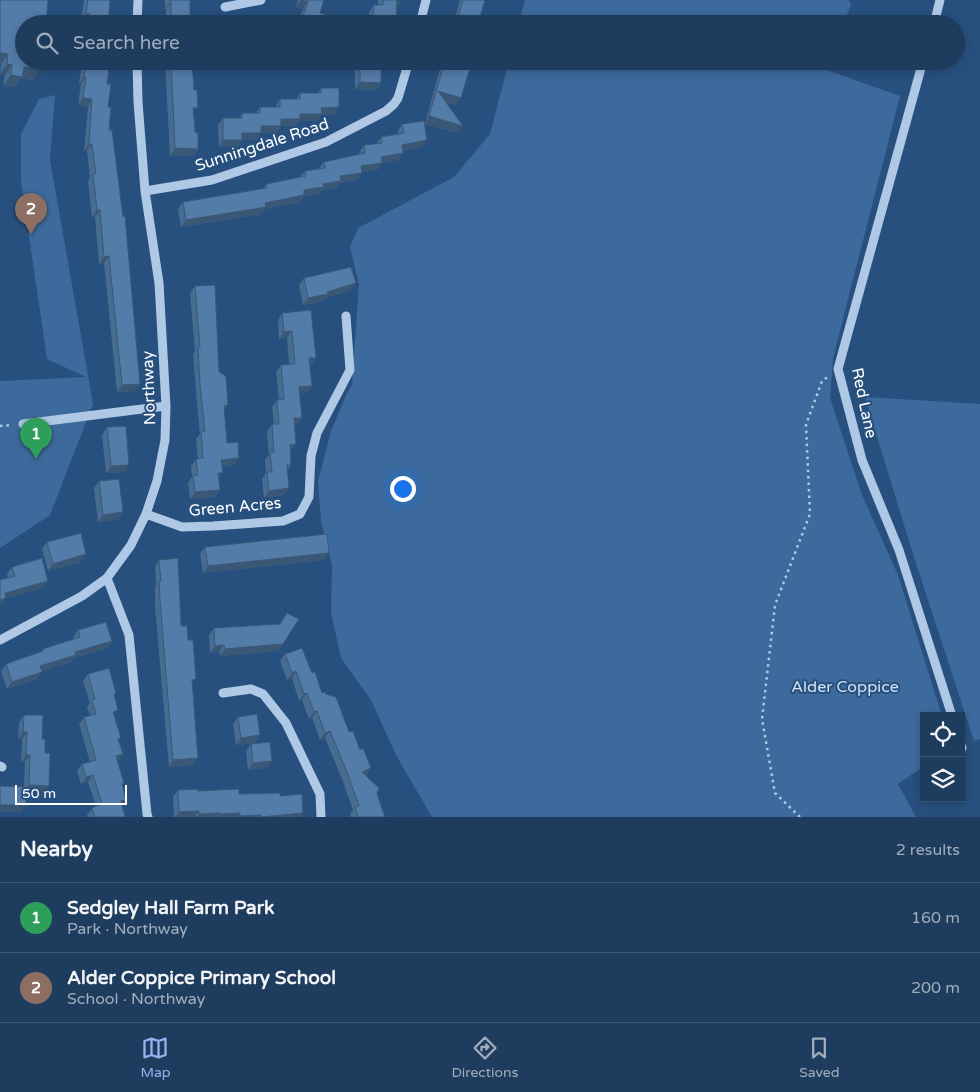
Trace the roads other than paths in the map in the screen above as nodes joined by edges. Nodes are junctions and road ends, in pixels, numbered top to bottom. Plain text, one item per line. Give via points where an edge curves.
1 (138, 0) edge
2 (261, 0) edge
3 (426, 0) edge
4 (940, 0) edge
5 (225, 7) dead end
6 (137, 15) edge
7 (422, 15) edge
8 (936, 15) edge
9 (137, 70) edge
10 (406, 70) edge
11 (921, 70) edge
12 (145, 191) junction
13 (346, 316) dead end
14 (166, 406) junction
15 (23, 424) dead end
16 (146, 514) junction
17 (107, 578) junction
18 (0, 640) edge
19 (223, 693) dead end
20 (951, 712) edge
21 (148, 817) edge
22 (321, 817) edge

1 - 6 street
2 - 5 street
3 - 7 street
4 - 8 street
9 - 12 street, Northway
10 - 12 street, Sunningdale Road via 394,104 326,142 212,180
11 - 20 street, Red Lane via 838,369 862,460 899,550
12 - 14 street, Northway via 159,283
13 - 16 street, Green Acres via 350,370 317,433 311,456 308,497 300,514 283,521 182,527
14 - 15 street
14 - 16 street, Northway via 165,440
16 - 17 street, Northway via 132,545
17 - 18 street, Northway via 82,596
17 - 21 street via 129,635
19 - 22 street via 251,689 263,694 286,723 320,794

